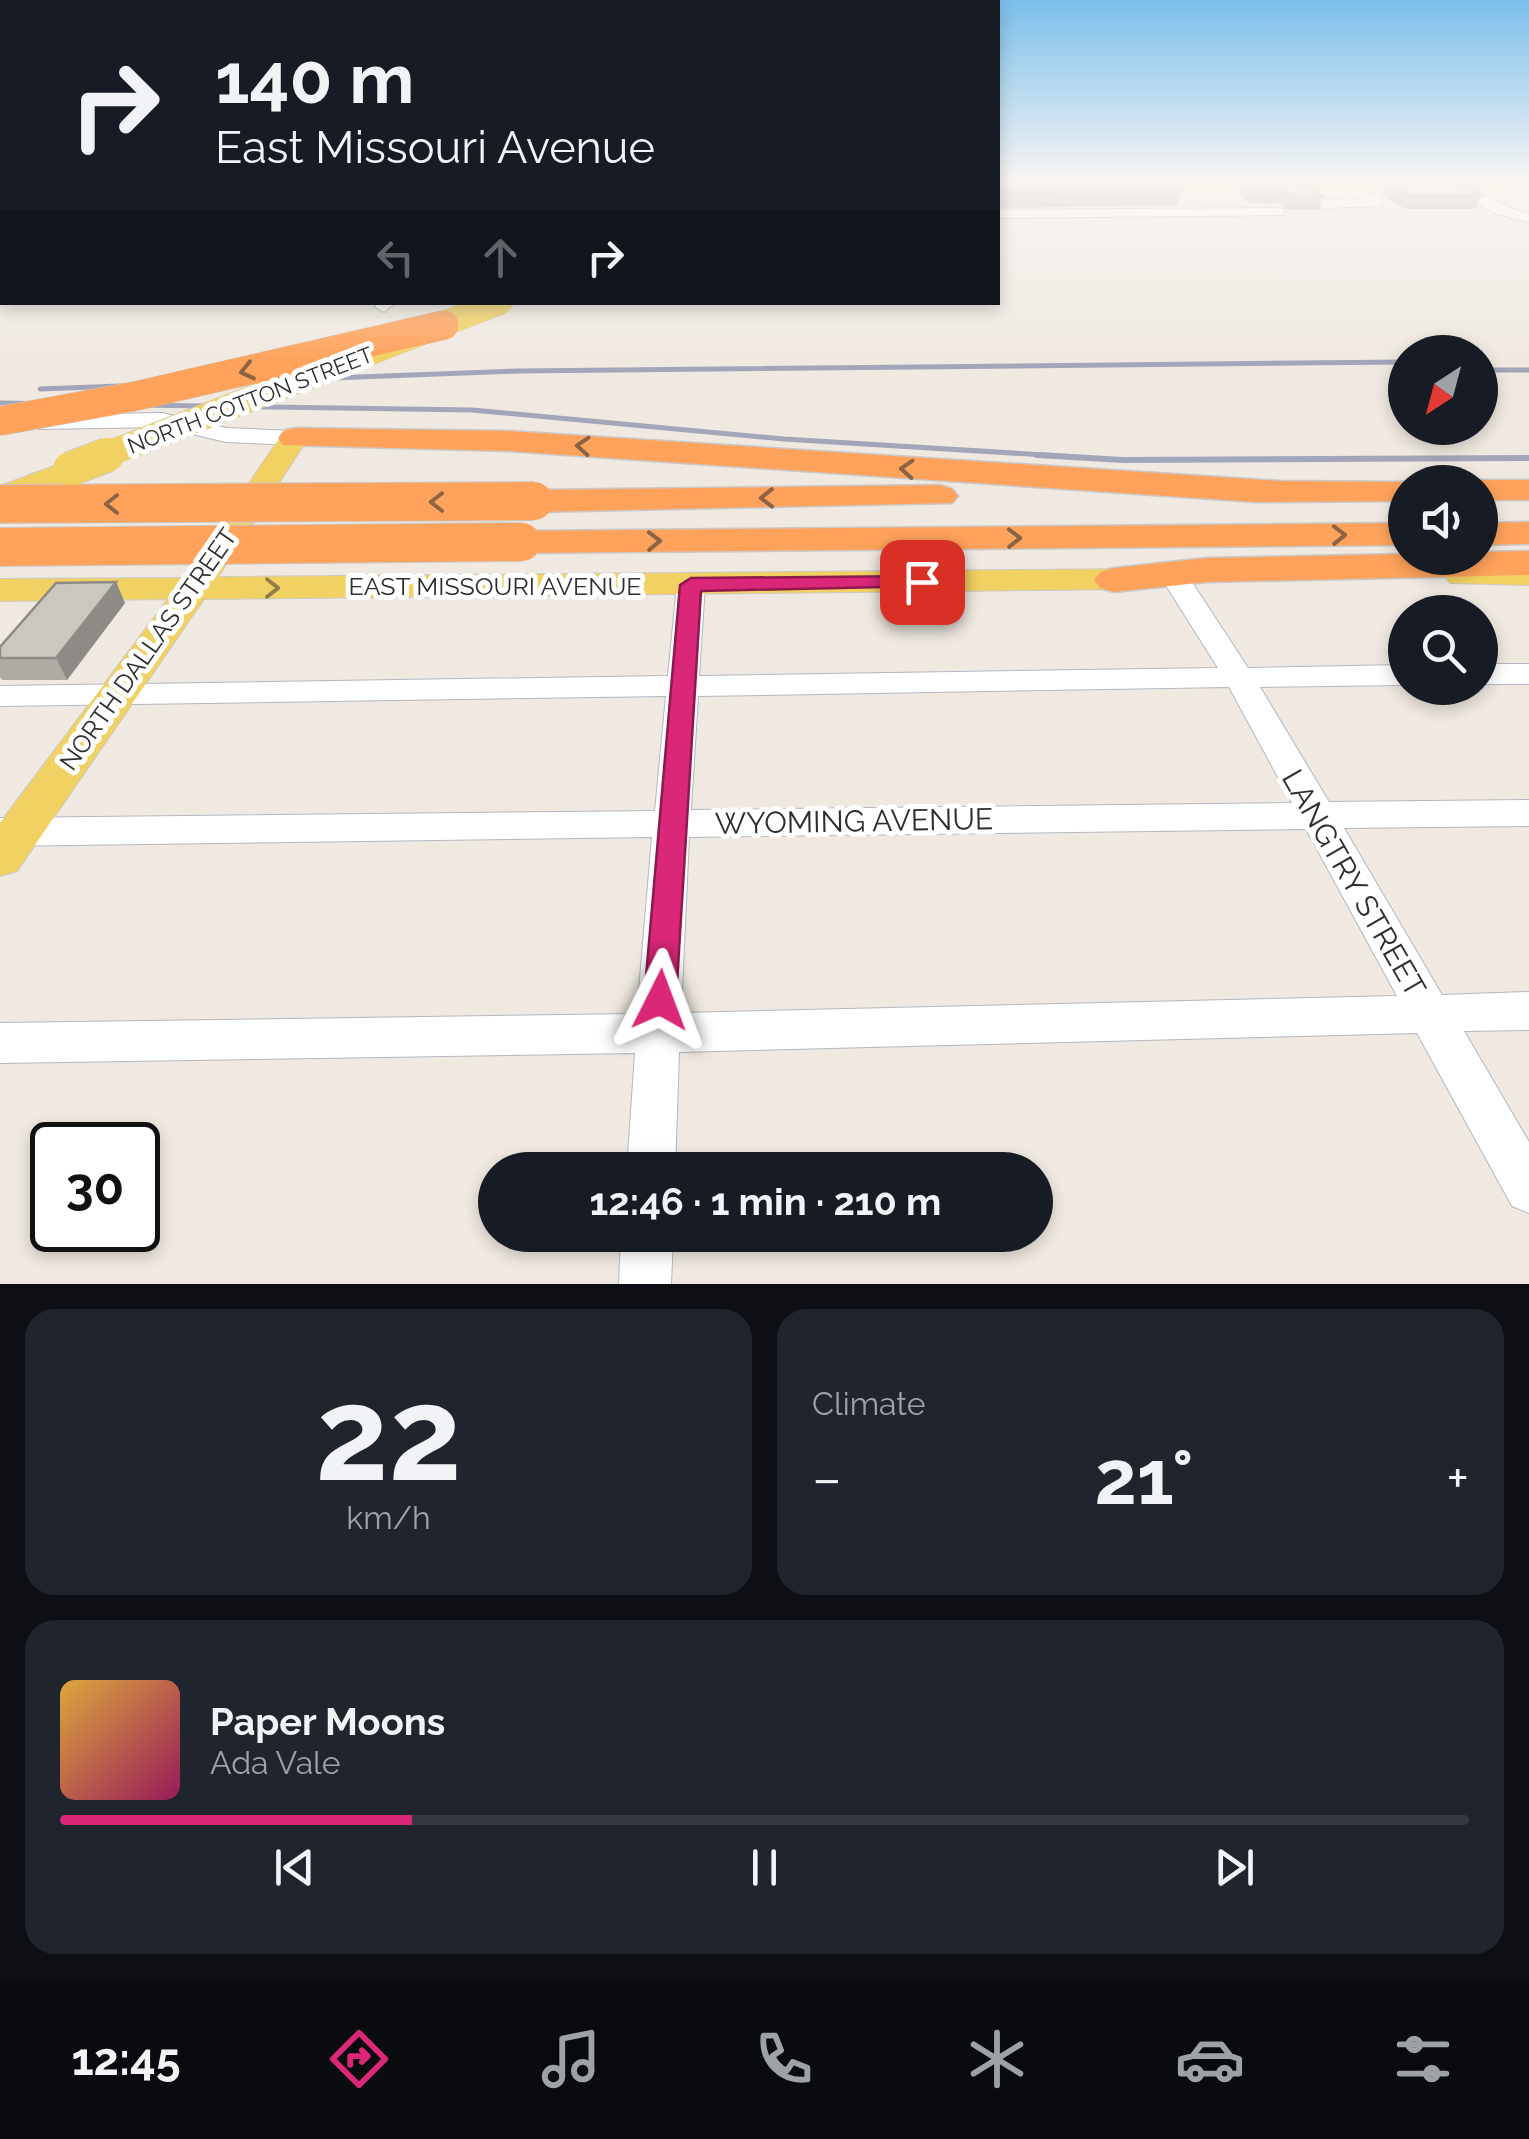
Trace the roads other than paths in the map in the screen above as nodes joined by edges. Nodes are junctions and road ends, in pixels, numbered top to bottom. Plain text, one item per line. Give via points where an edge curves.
1 (492, 305) edge
2 (444, 324) junction
3 (0, 422) edge
4 (294, 438) junction
5 (1498, 490) edge
6 (1529, 490) edge
7 (1388, 491) edge
8 (1284, 492) junction
9 (0, 501) edge
10 (1529, 533) edge
11 (1388, 534) edge
12 (1498, 534) edge
13 (0, 548) edge
14 (1529, 564) edge
15 (1529, 575) edge
16 (1176, 579) junction
17 (1114, 580) junction
18 (691, 585) junction
19 (194, 588) junction
20 (0, 590) edge
21 (1498, 674) edge
22 (1529, 674) edge
23 (1388, 675) edge
24 (1239, 677) junction
25 (683, 684) junction
26 (0, 696) edge
27 (116, 696) junction
28 (1529, 813) edge
29 (1314, 816) junction
30 (674, 823) junction
31 (6, 841) edge
32 (1529, 1011) edge
33 (1427, 1012) junction
34 (658, 1033) junction
35 (0, 1043) edge
36 (652, 1152) edge
37 (1529, 1189) edge
38 (646, 1252) edge
39 (645, 1284) edge

1 - 2 main road, NORTH COTTON STREET, bridge
2 -> 3 highway, bridge
2 - 9 main road, NORTH COTTON STREET, bridge
3 - 4 street via 162,420 226,436
8 -> 4 highway via 508,441
4 - 19 main road, NORTH DALLAS STREET
5 - 6 highway
7 - 8 highway
8 -> 9 highway, bridge
10 - 12 highway
13 -> 11 highway, bridge
14 - 17 highway via 1207,570
15 - 16 main road, EAST MISSOURI AVENUE
16 - 17 main road, EAST MISSOURI AVENUE
16 - 24 street, LANGTRY STREET
17 - 18 main road, EAST MISSOURI AVENUE
19 -> 18 main road, EAST MISSOURI AVENUE
18 - 25 street
19 - 20 main road, EAST MISSOURI AVENUE
19 - 27 main road, NORTH DALLAS STREET
21 - 22 street
23 - 24 street
24 - 25 street
24 - 29 street, LANGTRY STREET
25 - 27 street
25 - 30 street
26 - 27 street
27 - 31 main road, NORTH DALLAS STREET
28 - 29 street, WYOMING AVENUE
29 - 30 street, WYOMING AVENUE
29 - 33 street, LANGTRY STREET
30 - 31 street, WYOMING AVENUE
30 - 34 street
32 - 33 street
33 - 34 street
33 - 37 street, LANGTRY STREET
34 - 35 street
34 - 36 street
38 - 39 street

